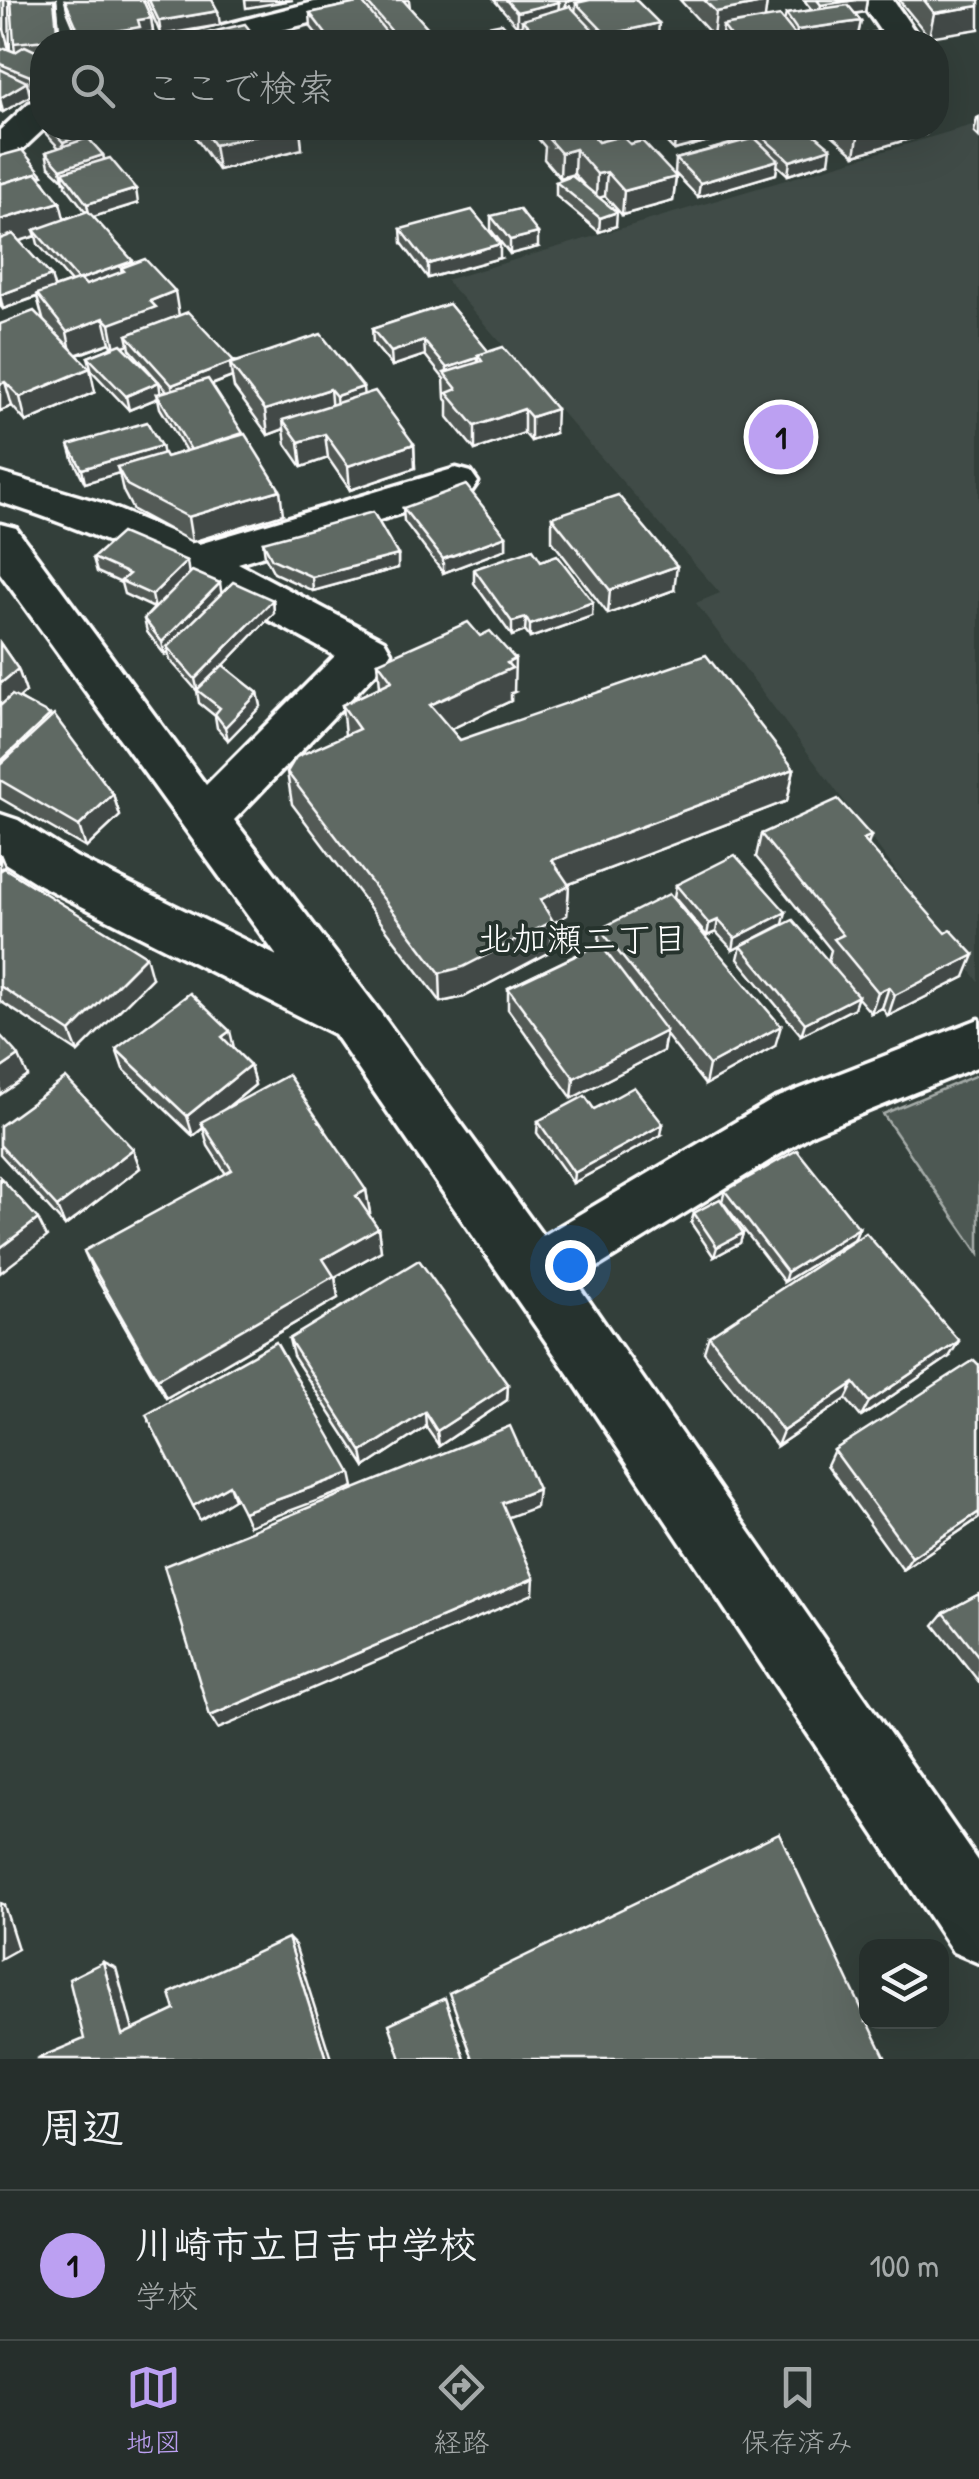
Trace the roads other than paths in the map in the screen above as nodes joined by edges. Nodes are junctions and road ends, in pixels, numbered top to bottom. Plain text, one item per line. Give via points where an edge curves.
1 (362, 0) edge
2 (876, 0) edge
3 (243, 30) edge
4 (897, 30) edge
5 (30, 122) edge
6 (0, 150) edge
7 (456, 482) dead end
8 (0, 487) edge
9 (0, 539) edge
10 (196, 560) junction
11 (204, 818) junction
12 (0, 834) edge
13 (354, 1020) junction
14 (979, 1042) edge
15 (534, 1274) junction
16 (979, 1926) edge

1 - 3 street
2 - 4 street
5 - 6 street
7 - 10 street
8 - 10 street via 86,513
9 - 11 street via 86,666
10 - 11 street via 368,652
11 - 13 street
12 - 13 street via 58,872
13 - 15 street
14 - 15 street via 794,1116
15 - 16 street

